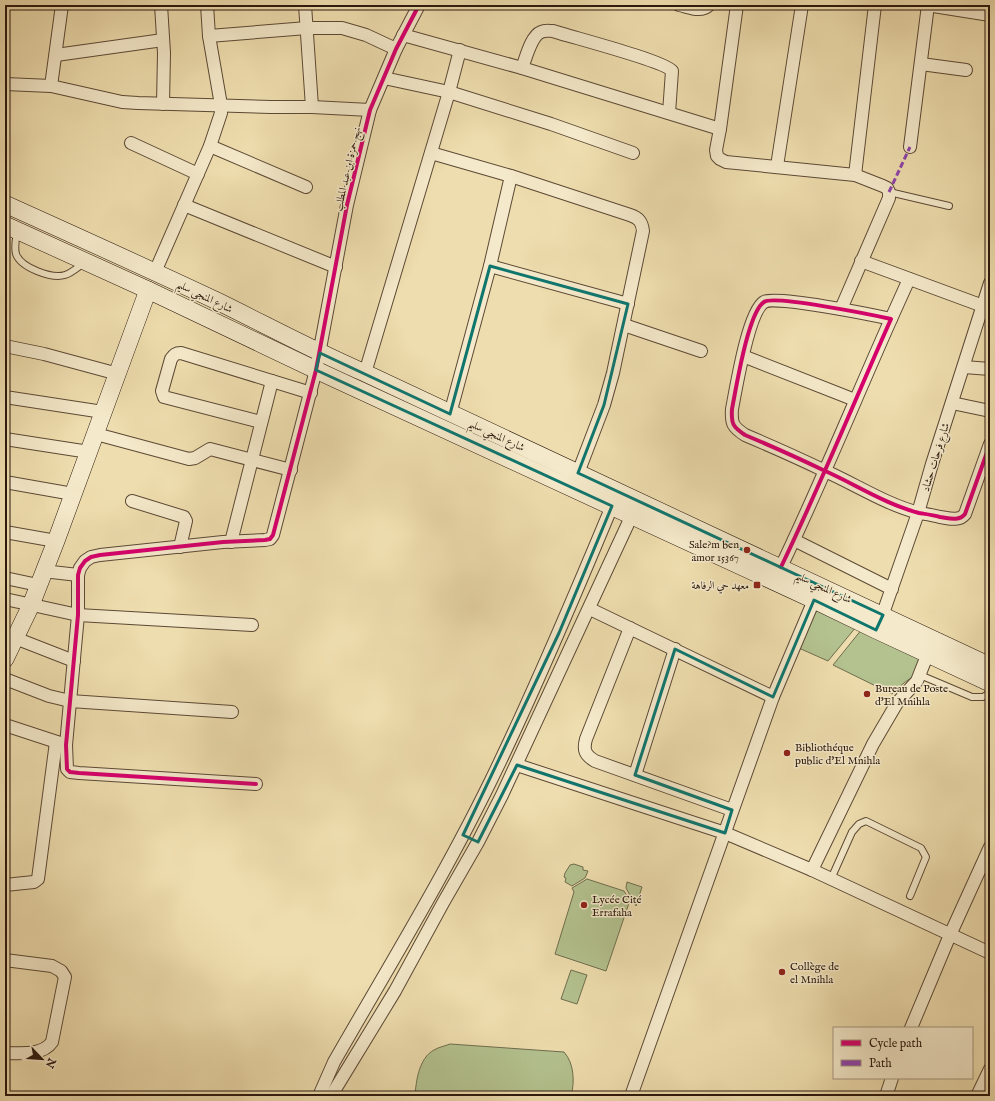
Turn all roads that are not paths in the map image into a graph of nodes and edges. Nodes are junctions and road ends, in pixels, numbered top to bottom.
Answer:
1 (62, 5) edge
2 (161, 5) edge
3 (207, 5) edge
4 (305, 5) edge
5 (419, 5) edge
6 (679, 5) edge
7 (709, 5) edge
8 (737, 5) edge
9 (802, 5) edge
10 (875, 5) edge
11 (928, 5) edge
12 (965, 8) edge
13 (990, 15) edge
14 (307, 28) junction
15 (403, 35) junction
16 (209, 36) junction
17 (163, 40) junction
18 (396, 49) junction
19 (460, 50) junction
20 (56, 55) junction
21 (921, 64) junction
22 (522, 68) junction
23 (966, 70) dead end
24 (384, 78) junction
25 (5, 84) edge
26 (51, 86) junction
27 (449, 92) junction
28 (163, 104) junction
29 (222, 105) junction
30 (312, 107) junction
31 (370, 110) junction
32 (669, 114) junction
33 (720, 129) junction
34 (131, 143) dead end
35 (210, 146) junction
36 (910, 147) dead end
37 (633, 153) dead end
38 (431, 154) junction
39 (777, 166) junction
40 (198, 174) junction
41 (856, 175) junction
42 (511, 176) junction
43 (306, 187) dead end
44 (889, 192) junction
45 (5, 204) edge
46 (184, 206) junction
47 (948, 206) dead end
48 (11, 228) edge
49 (85, 262) junction
50 (861, 262) junction
51 (490, 266) junction
52 (336, 267) junction
53 (155, 272) junction
54 (909, 279) junction
55 (990, 283) edge
56 (148, 290) junction
57 (628, 304) junction
58 (983, 306) junction
59 (842, 309) junction
60 (891, 319) junction
61 (624, 325) junction
62 (5, 346) edge
63 (701, 351) dead end
64 (320, 353) junction
65 (743, 356) junction
66 (964, 367) junction
67 (990, 369) edge
68 (316, 370) junction
69 (365, 373) junction
70 (118, 374) junction
71 (272, 381) junction
72 (311, 393) junction
73 (5, 396) edge
74 (855, 400) junction
75 (952, 403) junction
76 (990, 410) edge
77 (104, 412) junction
78 (450, 414) junction
79 (261, 422) junction
80 (96, 434) junction
81 (5, 439) edge
82 (990, 444) edge
83 (89, 452) junction
84 (252, 460) junction
85 (291, 470) junction
86 (824, 470) junction
87 (578, 473) junction
88 (5, 482) edge
89 (73, 494) junction
90 (132, 501) dead end
91 (612, 506) junction
92 (918, 513) junction
93 (632, 515) junction
94 (5, 532) edge
95 (794, 540) junction
96 (56, 541) junction
97 (231, 542) junction
98 (180, 547) junction
99 (780, 567) junction
100 (78, 575) junction
101 (5, 578) edge
102 (41, 578) junction
103 (892, 588) junction
104 (5, 599) edge
105 (814, 600) junction
106 (31, 605) junction
107 (590, 609) junction
108 (78, 615) junction
109 (880, 623) junction
110 (252, 625) dead end
111 (630, 628) junction
112 (15, 638) junction
113 (675, 649) junction
114 (928, 653) junction
115 (5, 659) edge
116 (74, 661) junction
117 (990, 666) edge
118 (920, 674) junction
119 (5, 679) edge
120 (990, 683) edge
121 (990, 693) edge
122 (773, 697) junction
123 (70, 701) junction
124 (232, 712) dead end
125 (5, 725) edge
126 (61, 744) junction
127 (517, 764) junction
128 (635, 775) junction
129 (256, 784) dead end
130 (732, 810) junction
131 (725, 833) junction
132 (463, 835) junction
133 (478, 842) junction
134 (990, 847) edge
135 (812, 870) junction
136 (831, 879) junction
137 (5, 885) edge
138 (910, 896) dead end
139 (950, 935) junction
140 (990, 953) edge
141 (5, 960) edge
142 (911, 1027) edge
143 (5, 1053) edge
144 (990, 1069) edge
145 (892, 1079) edge
146 (319, 1096) edge
147 (331, 1096) edge
148 (631, 1096) edge
149 (886, 1096) edge
150 (977, 1096) edge

1 - 20 street
2 - 17 street
3 - 16 street
4 - 14 street
5 - 15 street, نهج حمزة ابن عبد المطلب
6 - 7 street
8 - 33 street
9 - 39 street
10 - 41 street
11 - 12 street
11 - 21 street
12 - 13 street
14 - 16 street
14 - 18 street
14 - 30 street
15 - 18 street, نهج حمزة ابن عبد المطلب
15 - 19 street
16 - 29 street
17 - 20 street
17 - 28 street
18 - 24 street, نهج حمزة ابن عبد المطلب
19 - 22 street
19 - 27 street
20 - 26 street
21 - 23 street
21 - 36 street
22 - 32 street
22 - 32 street
24 - 27 street
24 - 31 street, نهج حمزة ابن عبد المطلب
25 - 26 street
26 - 28 street
27 - 37 street
27 - 38 street
28 - 29 street
29 - 30 street
29 - 35 street
30 - 31 street
31 - 52 street, نهج حمزة ابن عبد المطلب
32 - 33 street
33 - 39 street
34 - 40 street
35 - 40 street
35 - 43 street
38 - 42 street
38 - 69 street
39 - 41 street
40 - 46 street
41 - 44 street
42 - 51 street
42 - 57 street
44 - 47 lane
44 - 50 street
45 - 53 main road, شارع المنجي سليم
46 - 52 street
46 - 53 street
48 - 49 main road, شارع المنجي سليم
48 - 49 lane
49 - 56 main road, شارع المنجي سليم
50 - 54 street
50 - 59 street
51 - 57 street
51 - 78 street
52 - 64 street, نهج حمزة ابن عبد المطلب
53 - 64 main road, شارع المنجي سليم
54 - 58 street
54 - 60 street
55 - 58 street, شارع فرحات حشاد
56 - 68 main road, شارع المنجي سليم
56 - 70 main road
57 - 61 street
58 - 66 street, شارع فرحات حشاد
59 - 60 street
59 - 65 street
60 - 74 street
61 - 63 street
61 - 87 street
62 - 70 street
64 - 68 street, نهج حمزة ابن عبد المطلب
64 - 69 main road, شارع المنجي سليم
65 - 74 street
65 - 86 street
66 - 67 street
66 - 75 street, شارع فرحات حشاد
68 - 72 street, نهج حمزة ابن عبد المطلب
68 - 91 main road, شارع المنجي سليم
69 - 78 main road, شارع المنجي سليم
70 - 77 main road
71 - 72 street
71 - 79 street
71 - 79 street
72 - 85 street, نهج حمزة ابن عبد المطلب
73 - 77 street
74 - 86 street
75 - 76 street
75 - 92 street, شارع فرحات حشاد
77 - 80 main road
78 - 87 main road, شارع المنجي سليم
79 - 84 street
80 - 83 main road
80 - 84 street
81 - 83 street
82 - 92 street
83 - 89 main road
84 - 85 street
84 - 97 street
85 - 97 street, نهج حمزة ابن عبد المطلب
86 - 92 street
86 - 95 street
87 - 99 main road, شارع المنجي سليم
88 - 89 street
89 - 96 main road
90 - 98 street
91 - 93 main road, شارع المنجي سليم
91 - 132 street
92 - 103 street, شارع فرحات حشاد
93 - 105 main road, شارع المنجي سليم
93 - 107 street
94 - 96 street
95 - 99 street
95 - 103 street
96 - 102 main road
97 - 98 street, نهج حمزة ابن عبد المطلب
98 - 100 street, نهج حمزة ابن عبد المطلب
99 - 109 main road, شارع المنجي سليم
100 - 102 street
100 - 108 street
101 - 102 street
102 - 106 main road
103 - 109 street, شارع فرحات حشاد
104 - 106 street
105 - 109 main road, شارع المنجي سليم
105 - 122 street
106 - 108 street
106 - 112 main road
107 - 111 street
107 - 127 street
108 - 110 street
108 - 116 street
109 - 114 main road, شارع المنجي سليم
109 - 117 main road, شارع المنجي سليم
111 - 113 street
111 - 128 street
112 - 115 main road
112 - 116 street
113 - 122 street
113 - 128 street
114 - 118 street
114 - 120 main road, شارع المنجي سليم
116 - 123 street
118 - 121 lane
118 - 135 street
119 - 123 street
122 - 130 street
123 - 124 street
123 - 126 street
125 - 126 street
126 - 129 street
126 - 137 street
127 - 131 street
127 - 133 street
128 - 130 street
130 - 131 street
131 - 135 street
131 - 148 street
132 - 133 street
132 - 146 street
133 - 147 street
134 - 139 street
135 - 136 street
136 - 138 lane
136 - 139 street
139 - 140 street
139 - 142 street
141 - 143 street
144 - 150 street
145 - 149 street

